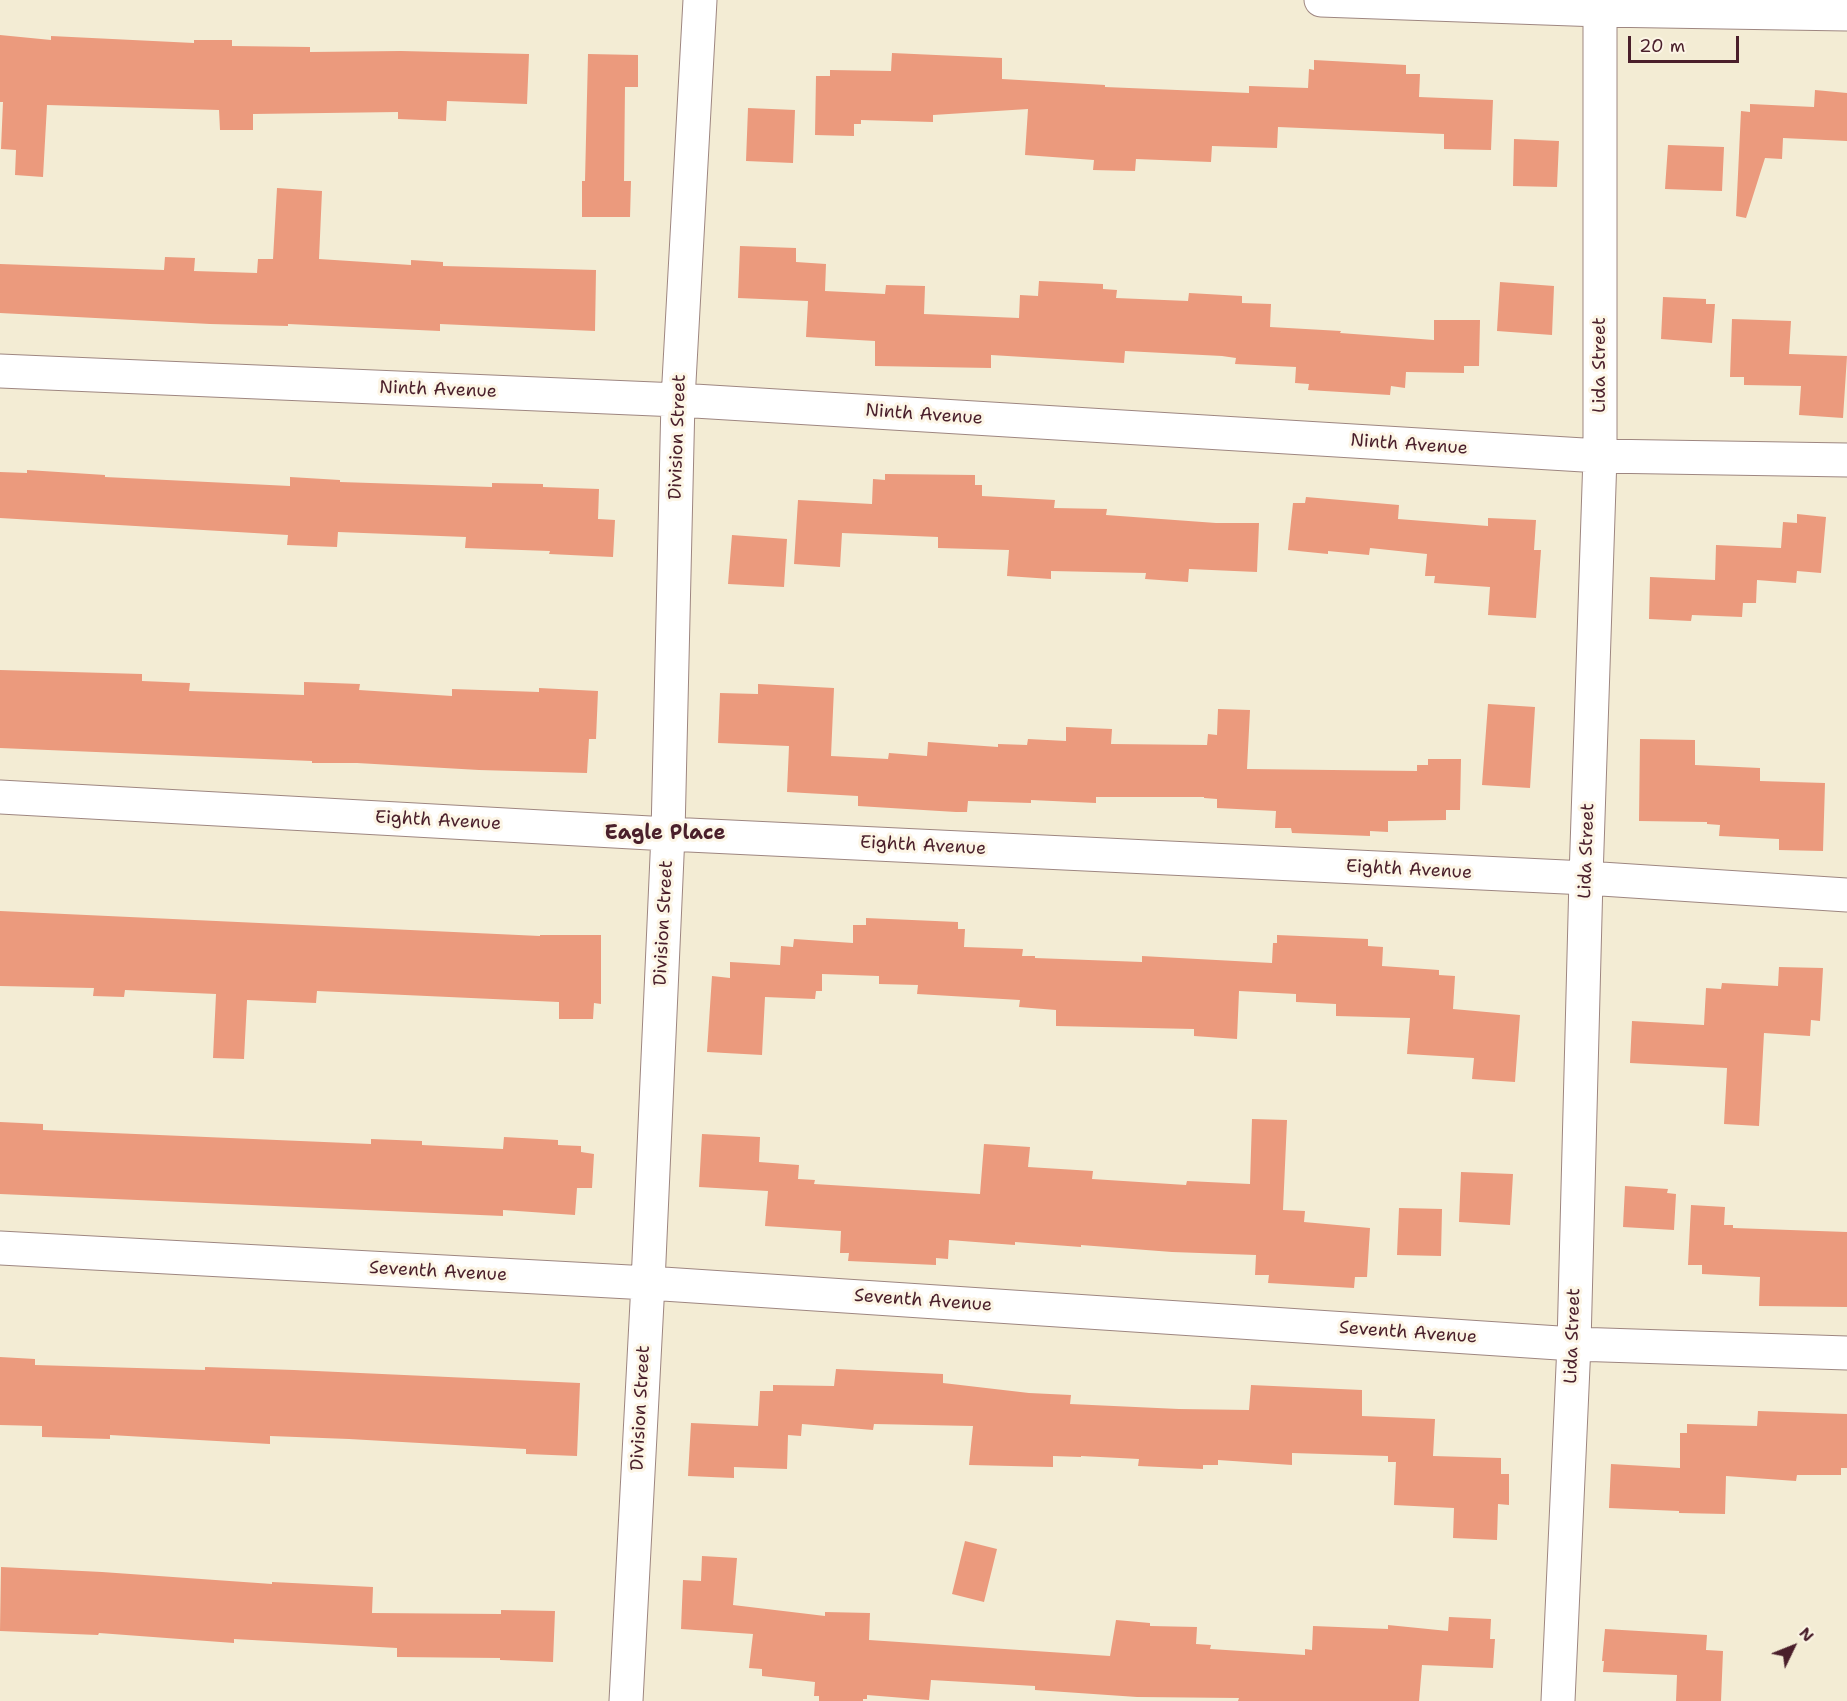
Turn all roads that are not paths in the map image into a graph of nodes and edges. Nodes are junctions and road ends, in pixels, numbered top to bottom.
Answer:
1 (700, 0) edge
2 (1321, 0) edge
3 (1599, 5) edge
4 (1847, 14) edge
5 (0, 371) edge
6 (678, 400) junction
7 (1600, 456) junction
8 (1847, 460) edge
9 (0, 797) edge
10 (668, 834) junction
11 (1586, 878) junction
12 (1847, 895) edge
13 (0, 1248) edge
14 (648, 1283) junction
15 (1574, 1344) junction
16 (1847, 1353) edge
17 (626, 1701) edge
18 (1558, 1701) edge

1 - 6 street, Division Street
2 - 3 street
3 - 4 street
3 - 7 street, Lida Street
5 - 6 street, Ninth Avenue
6 - 7 street, Ninth Avenue
6 - 10 street, Division Street
7 - 8 street, Ninth Avenue
7 - 11 street, Lida Street
9 - 10 street, Eighth Avenue
10 - 11 street, Eighth Avenue
10 - 14 street, Division Street
11 - 12 street, Eighth Avenue
11 - 15 street, Lida Street
13 - 14 street, Seventh Avenue
14 - 15 street, Seventh Avenue
14 - 17 street, Division Street
15 - 16 street, Seventh Avenue
15 - 18 street, Lida Street

